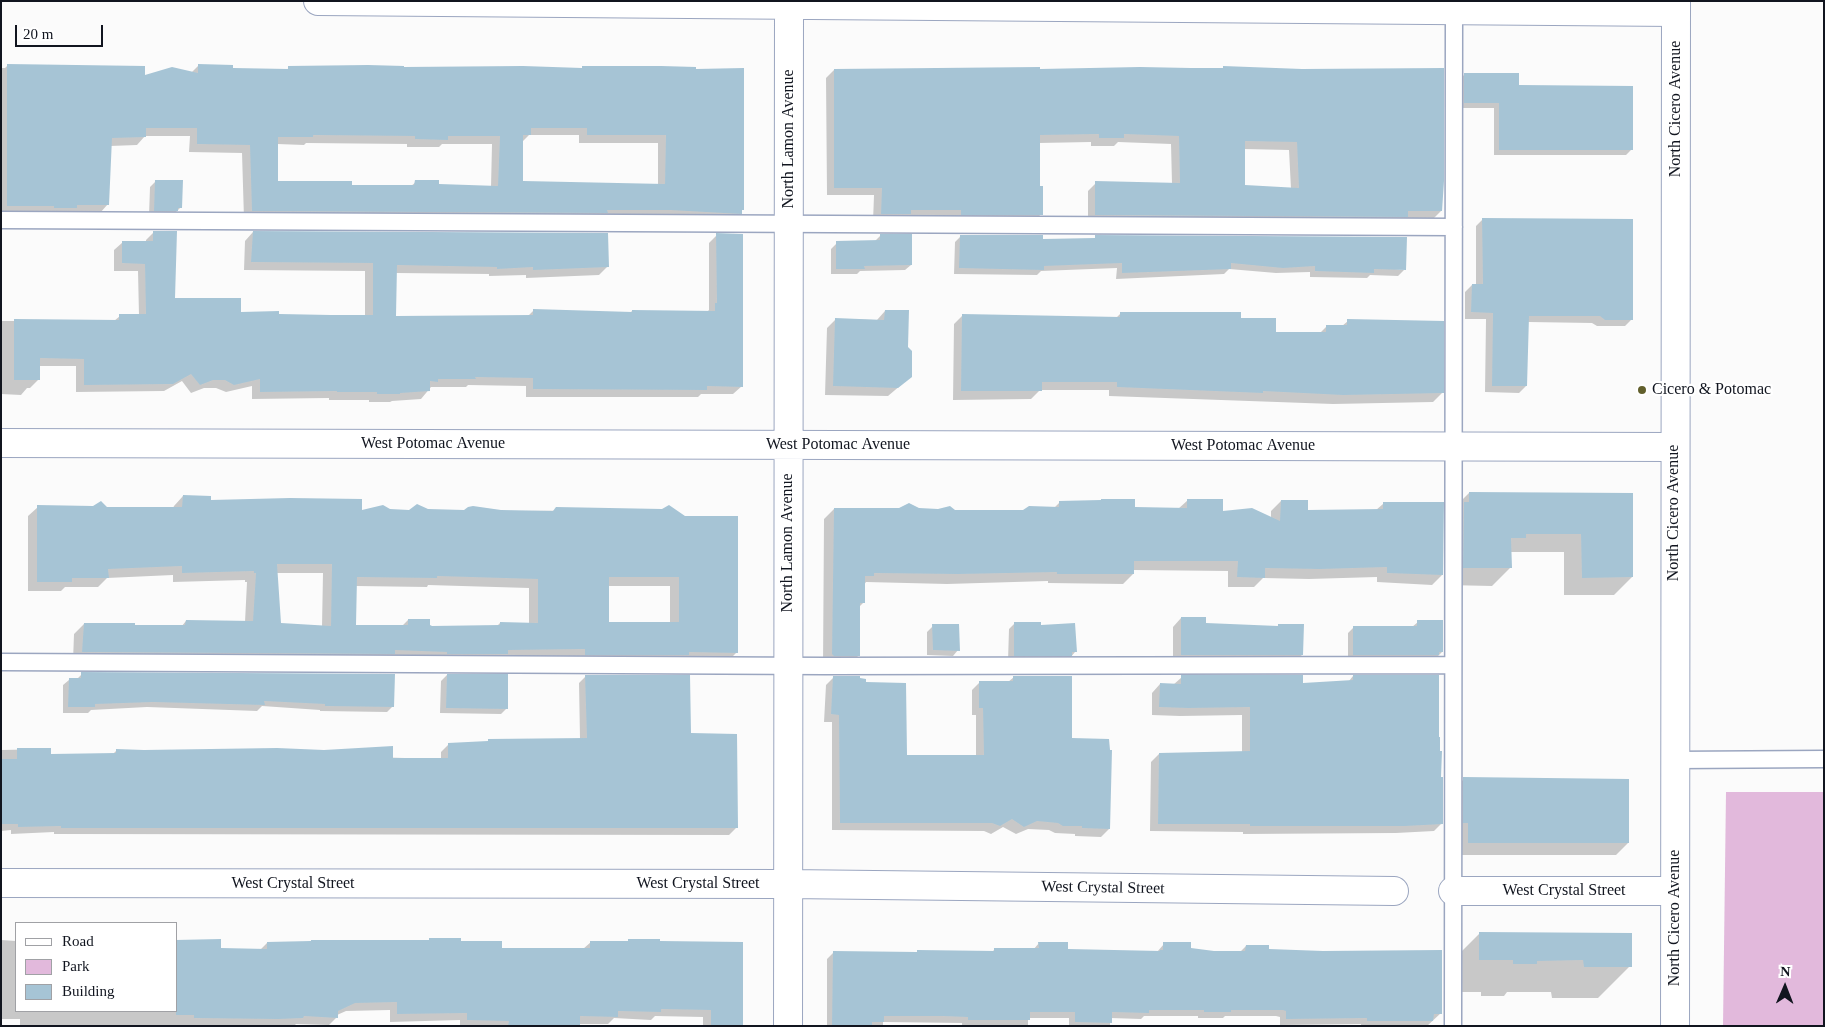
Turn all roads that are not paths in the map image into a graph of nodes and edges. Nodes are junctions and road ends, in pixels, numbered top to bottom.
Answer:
1 (318, 1) edge
2 (789, 3) edge
3 (1454, 5) edge
4 (1676, 6) edge
5 (1, 220) edge
6 (789, 224) junction
7 (1454, 226) junction
8 (1, 443) edge
9 (789, 445) junction
10 (1454, 446) junction
11 (1674, 447) junction
12 (1, 662) edge
13 (1452, 665) junction
14 (788, 666) junction
15 (1824, 759) edge
16 (1675, 760) junction
17 (1, 883) edge
18 (788, 884) junction
19 (1394, 891) dead end
20 (1453, 891) junction
21 (1675, 891) junction
22 (788, 1026) edge
23 (1453, 1026) edge
24 (1674, 1026) edge

1 - 2 street
2 - 3 street
2 - 6 street, North Lamon Avenue
3 - 4 street
3 - 7 lane
4 - 11 street, North Cicero Avenue
5 - 6 lane
6 - 7 lane
6 - 9 street, North Lamon Avenue
7 - 10 lane
8 - 9 street, West Potomac Avenue
9 - 10 street, West Potomac Avenue
9 - 14 street, North Lamon Avenue
10 - 11 street, West Potomac Avenue
10 - 13 lane
11 - 16 street, North Cicero Avenue
12 - 14 lane
13 - 14 lane
13 - 20 lane
14 - 18 street, North Lamon Avenue
15 - 16 lane
16 - 21 street, North Cicero Avenue
17 - 18 street, West Crystal Street
18 - 19 street, West Crystal Street
18 - 22 street, North Lamon Avenue
20 - 21 street, West Crystal Street
20 - 23 lane
21 - 24 street, North Cicero Avenue

